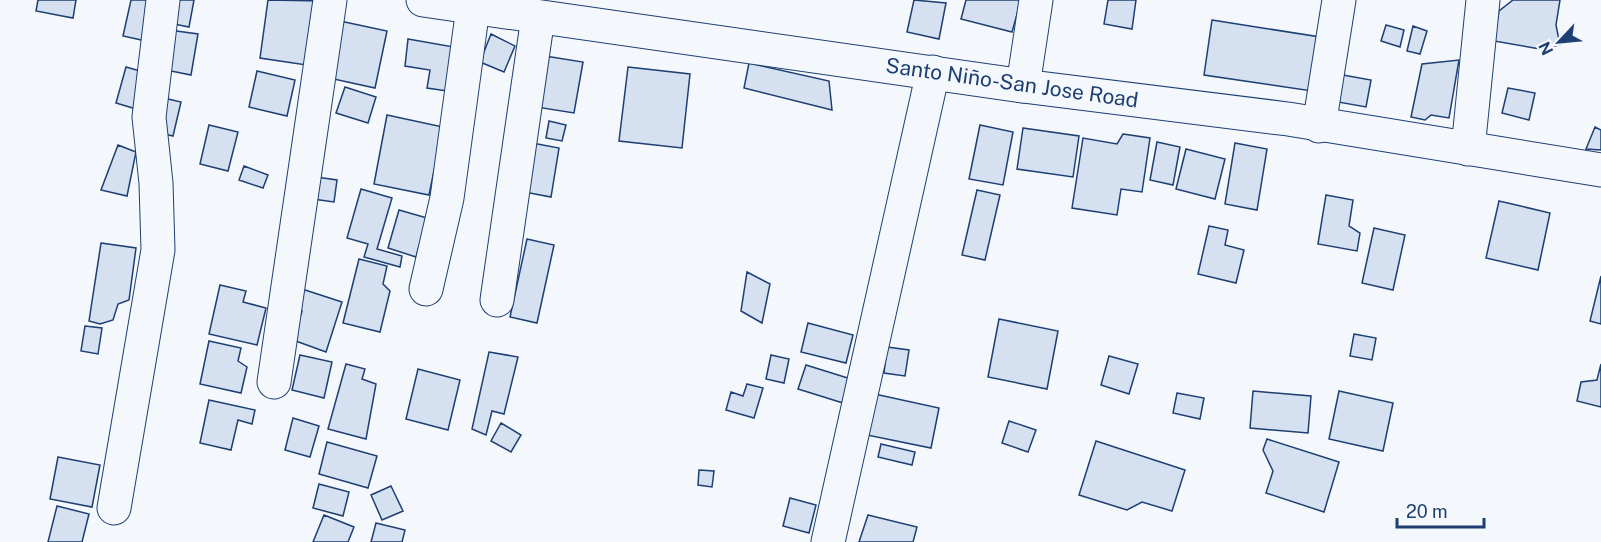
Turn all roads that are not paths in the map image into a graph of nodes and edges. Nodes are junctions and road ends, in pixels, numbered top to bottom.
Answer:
1 (163, 0) edge
2 (330, 0) edge
3 (1036, 0) edge
4 (1339, 0) edge
5 (1483, 0) edge
6 (445, 3) edge
7 (538, 17) junction
8 (933, 72) junction
9 (1023, 86) junction
10 (1319, 126) junction
11 (1468, 149) junction
12 (1601, 170) edge
13 (426, 290) dead end
14 (497, 300) dead end
15 (274, 382) dead end
16 (114, 508) dead end
17 (828, 542) edge

1 - 16 street
2 - 15 street
3 - 9 street
4 - 10 street
5 - 11 street
6 - 7 street, Santo Niño-San Jose Road
6 - 13 street
7 - 8 street, Santo Niño-San Jose Road
7 - 14 street
8 - 9 street, Santo Niño-San Jose Road
8 - 17 street
9 - 10 street, Santo Niño-San Jose Road
10 - 11 street, Santo Niño-San Jose Road
11 - 12 street, Santo Niño-San Jose Road

